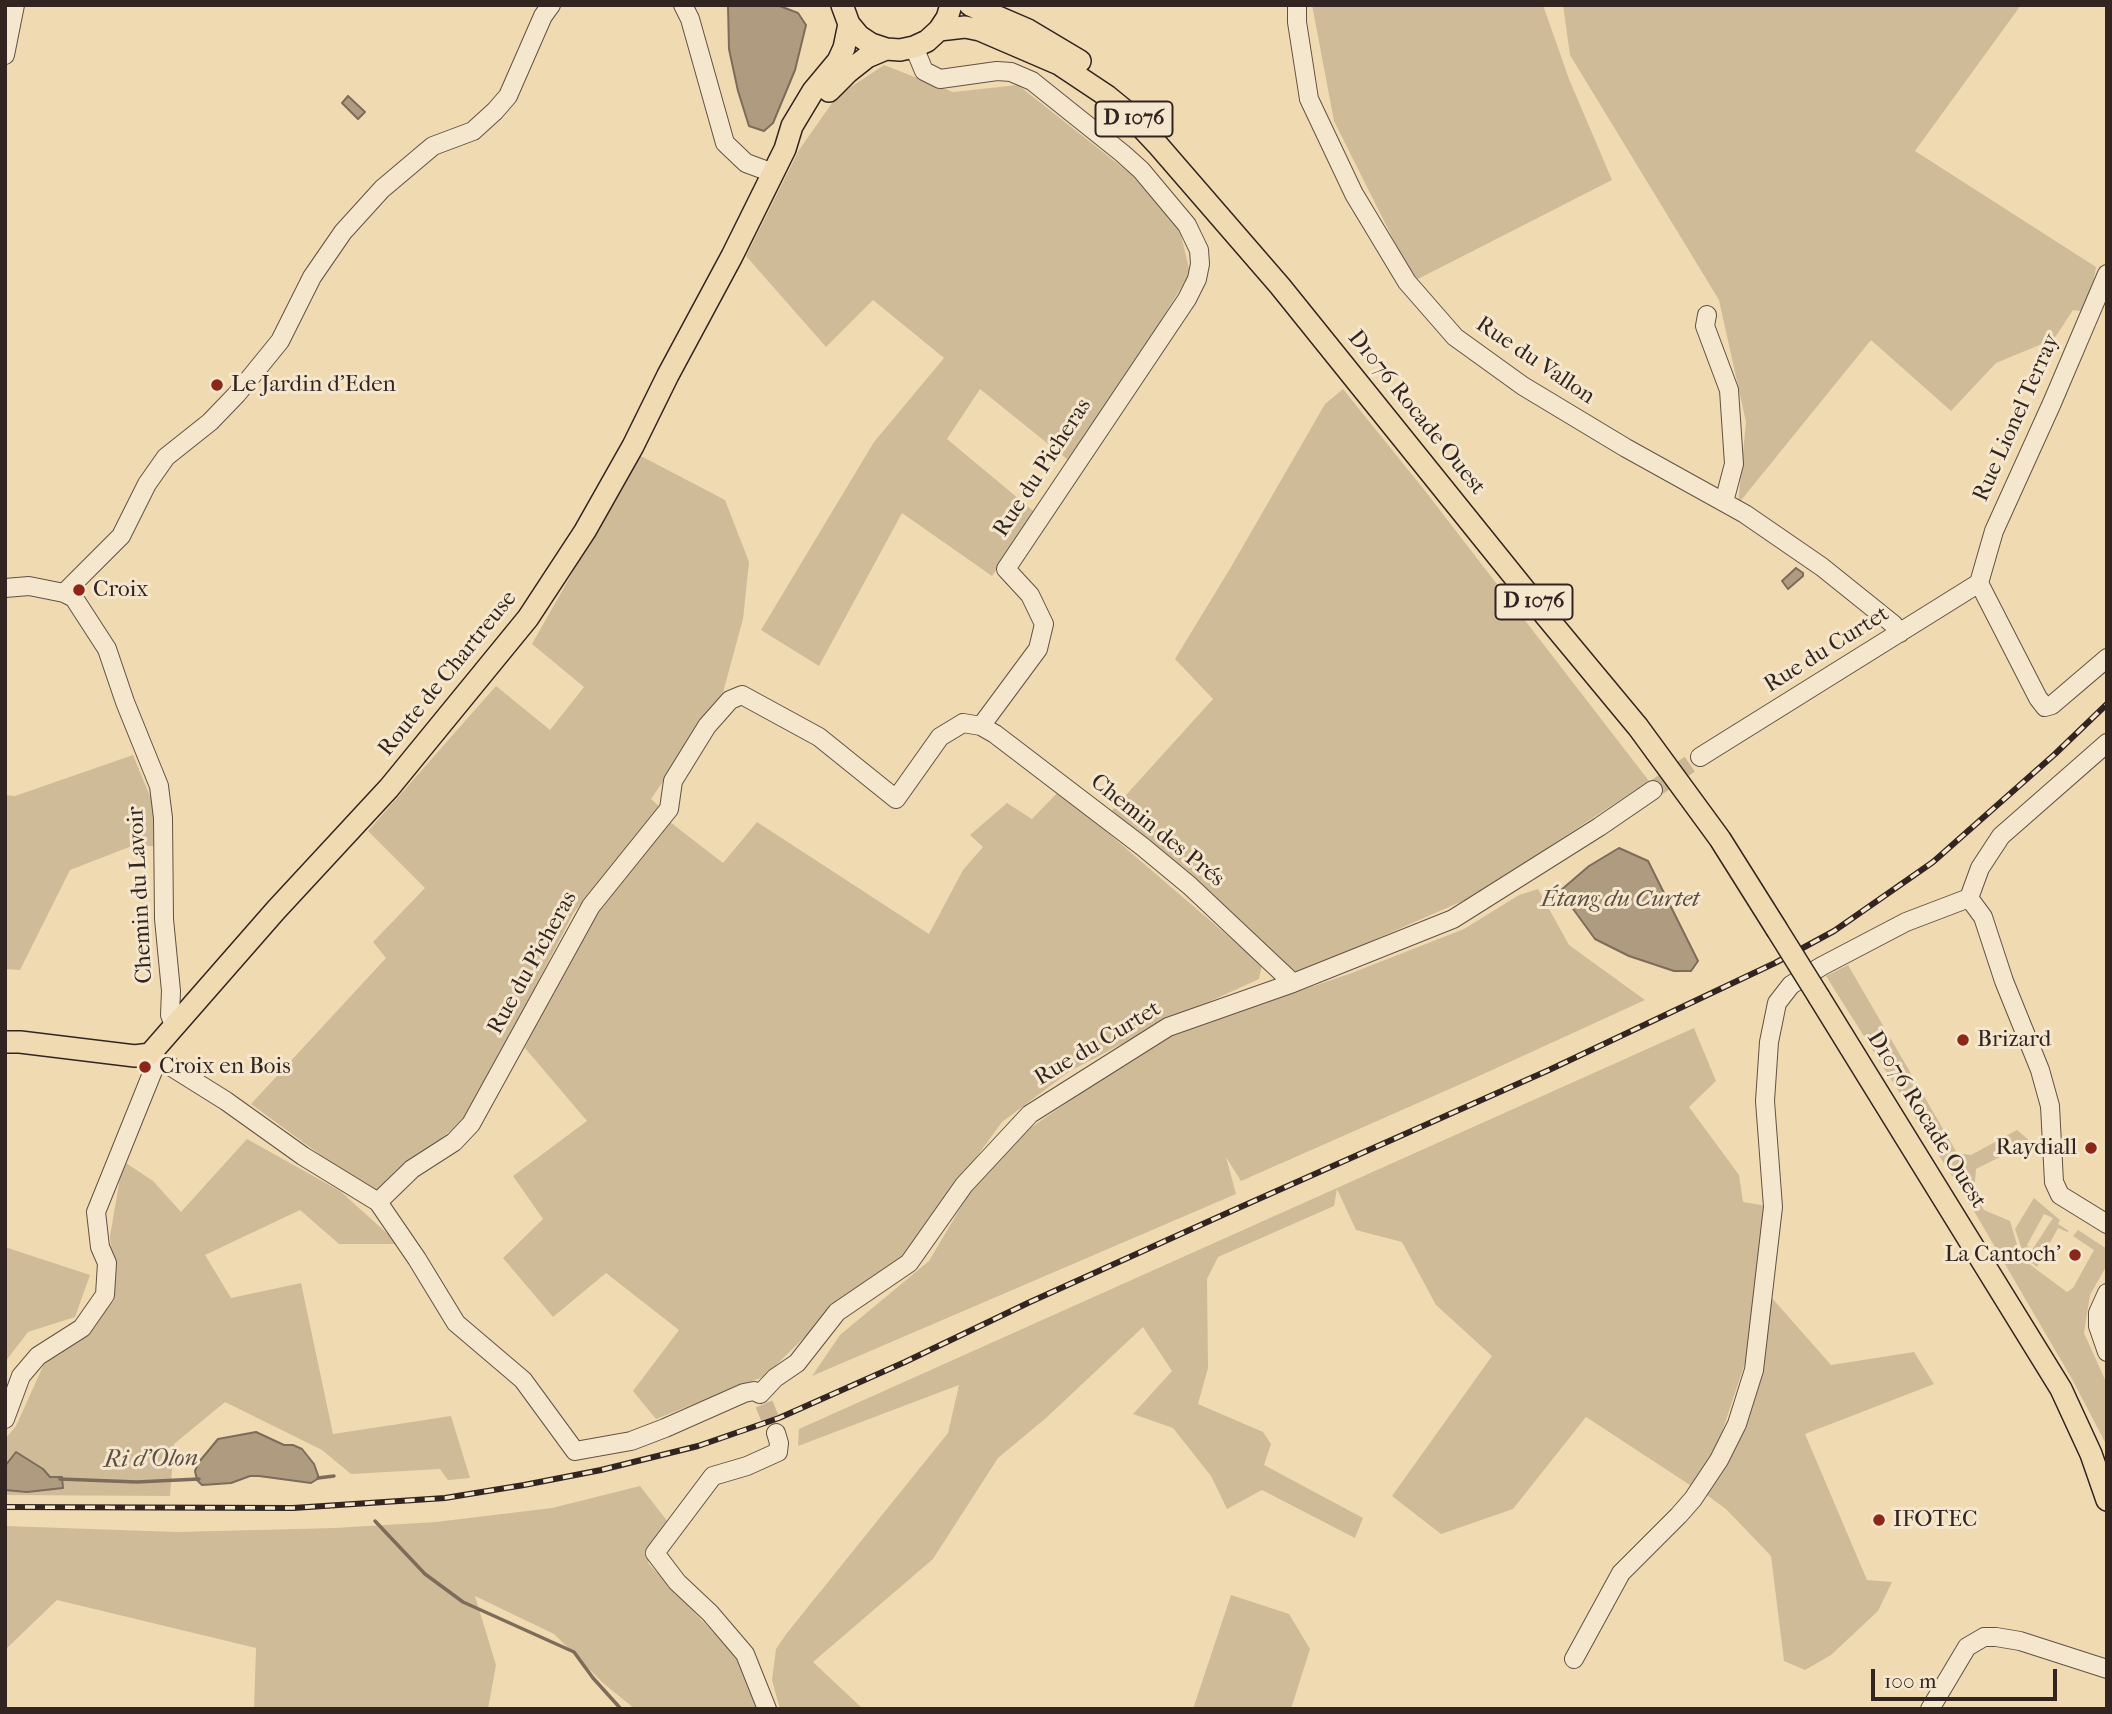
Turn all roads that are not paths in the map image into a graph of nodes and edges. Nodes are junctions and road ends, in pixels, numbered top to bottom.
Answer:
1 (15, 5) edge
2 (551, 5) edge
3 (683, 5) edge
4 (951, 5) edge
5 (970, 5) edge
6 (1297, 5) edge
7 (846, 15) edge
8 (939, 30) junction
9 (914, 47) junction
10 (886, 49) junction
11 (5, 55) edge
12 (785, 149) junction
13 (773, 173) junction
14 (2107, 274) edge
15 (1280, 286) junction
16 (1707, 315) dead end
17 (1724, 502) junction
18 (1979, 583) junction
19 (5, 587) edge
20 (64, 593) junction
21 (1900, 633) junction
22 (2107, 658) edge
23 (981, 726) junction
24 (2107, 743) edge
25 (1700, 757) tunnel mouth
26 (1653, 790) tunnel mouth
27 (1969, 898) junction
28 (1293, 984) junction
29 (174, 1025) junction
30 (5, 1042) edge
31 (153, 1058) junction
32 (378, 1202) junction
33 (2107, 1224) edge
34 (2107, 1293) edge
35 (2107, 1352) edge
36 (5, 1419) edge
37 (776, 1433) dead end
38 (2091, 1454) junction
39 (2107, 1480) edge
40 (2107, 1500) edge
41 (2107, 1657) edge
42 (1574, 1659) dead end
43 (2082, 1660) junction
44 (2107, 1669) edge
45 (767, 1709) edge
46 (1930, 1709) edge

1 - 11 street
2 - 20 street
3 - 13 street
4 - 8 main road
5 - 15 main road, D 1076
6 - 17 street, Rue du Vallon
7 - 10 main road
7 - 12 main road, Route de Chartreuse
8 - 9 main road
8 - 15 main road, D1076 Rocade Ouest / D 1076
9 - 10 main road
9 - 23 street, Rue du Picheras
10 - 12 main road, Route de Chartreuse
12 - 13 main road, Route de Chartreuse
13 - 29 main road, Route de Chartreuse
14 - 18 street, Rue Lionel Terray
15 - 38 main road, D1076 Rocade Ouest / D 1076, bridge
16 - 17 street
17 - 21 street, Rue du Vallon
18 - 21 street, Rue du Curtet
18 - 22 street
19 - 20 street
20 - 29 street, Chemin du Lavoir
21 - 25 street, Rue du Curtet
23 - 28 street, Chemin des Prés
23 - 32 street, Rue du Picheras
24 - 27 street
26 - 28 street, Rue du Curtet
27 - 33 street
27 - 42 street
28 - 32 street, Rue du Curtet
29 - 31 main road, Route de Chartreuse
30 - 31 main road
31 - 32 street
31 - 36 street
34 - 35 street
37 - 45 street
38 - 39 main road, D 1076
38 - 40 main road, D 1076
41 - 43 street
43 - 44 street
43 - 46 street

